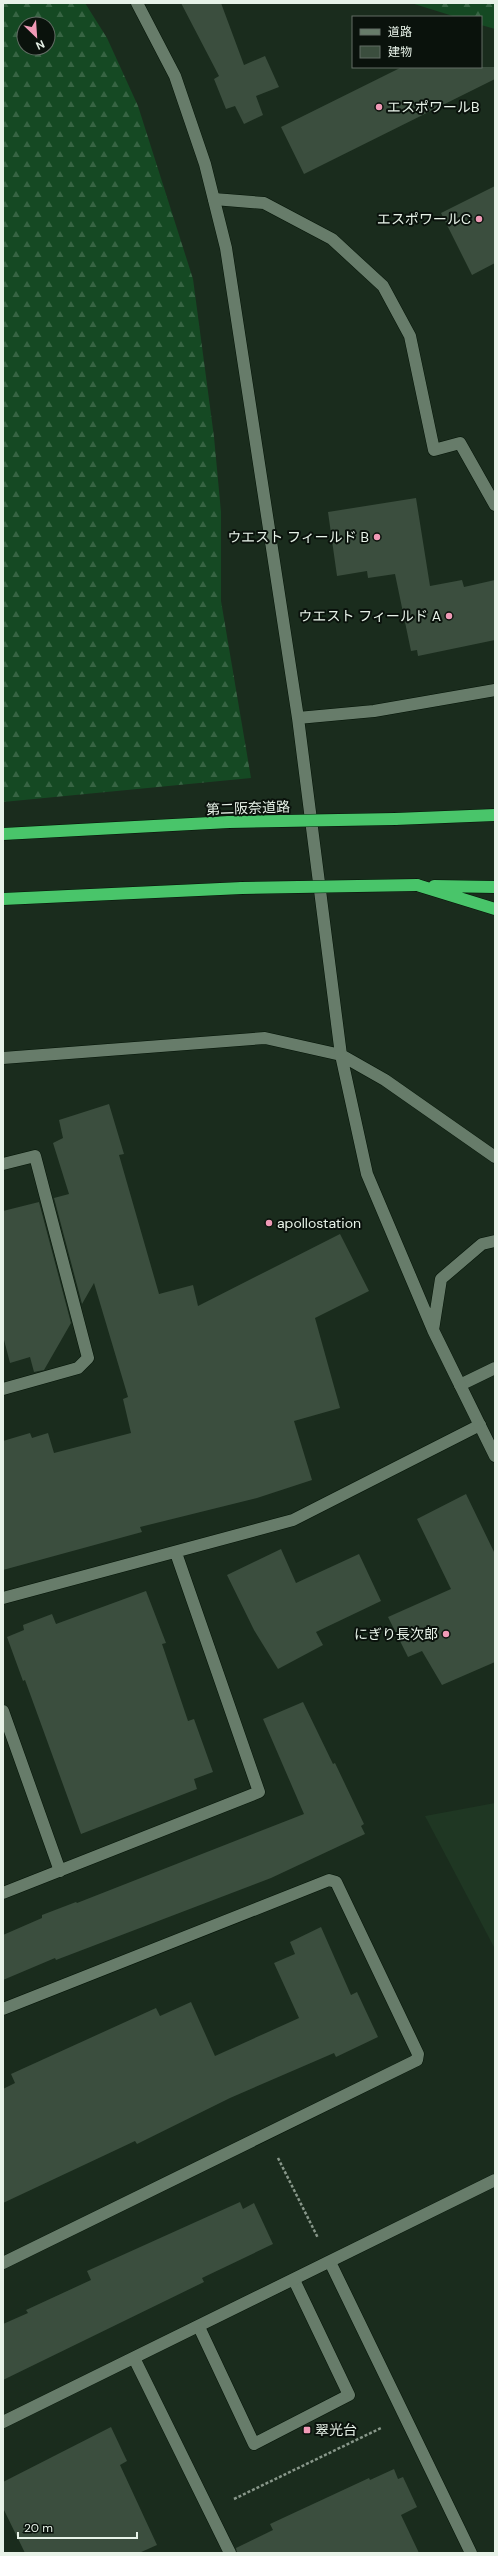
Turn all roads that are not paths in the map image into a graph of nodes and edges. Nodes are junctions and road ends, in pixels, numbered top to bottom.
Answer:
1 (137, 3) edge
2 (214, 199) junction
3 (495, 505) edge
4 (495, 690) edge
5 (298, 718) junction
6 (495, 808) edge
7 (495, 815) edge
8 (472, 816) junction
9 (3, 834) edge
10 (417, 885) junction
11 (495, 887) edge
12 (3, 899) edge
13 (495, 908) edge
14 (342, 1055) junction
15 (3, 1058) edge
16 (495, 1157) edge
17 (3, 1164) edge
18 (495, 1241) edge
19 (433, 1330) junction
20 (495, 1368) edge
21 (460, 1385) junction
22 (3, 1389) edge
23 (480, 1425) junction
24 (495, 1456) edge
25 (176, 1553) junction
26 (3, 1598) edge
27 (3, 1711) edge
28 (60, 1871) junction
29 (3, 1893) edge
30 (3, 2009) edge
31 (495, 2180) edge
32 (330, 2262) junction
33 (3, 2263) edge
34 (294, 2280) junction
35 (199, 2327) junction
36 (134, 2358) junction
37 (3, 2422) edge
38 (230, 2553) edge
39 (471, 2553) edge

1 - 2 street
2 - 3 street
2 - 5 street
4 - 5 street
5 - 14 street
6 - 8 highway
7 - 8 highway, 第二阪奈道路
8 - 9 highway, 第二阪奈道路, bridge
10 - 11 highway
10 - 12 highway, bridge
10 - 13 highway
14 - 15 street
14 - 16 street
14 - 19 street
17 - 22 street
18 - 19 street
19 - 21 street
20 - 21 street
21 - 23 street
23 - 24 street
23 - 25 street
25 - 26 street
25 - 28 street
27 - 28 street
28 - 29 street
30 - 33 street
31 - 32 street
32 - 34 street
32 - 39 street
34 - 35 street
34 - 35 street
35 - 36 street
36 - 37 street
36 - 38 street

